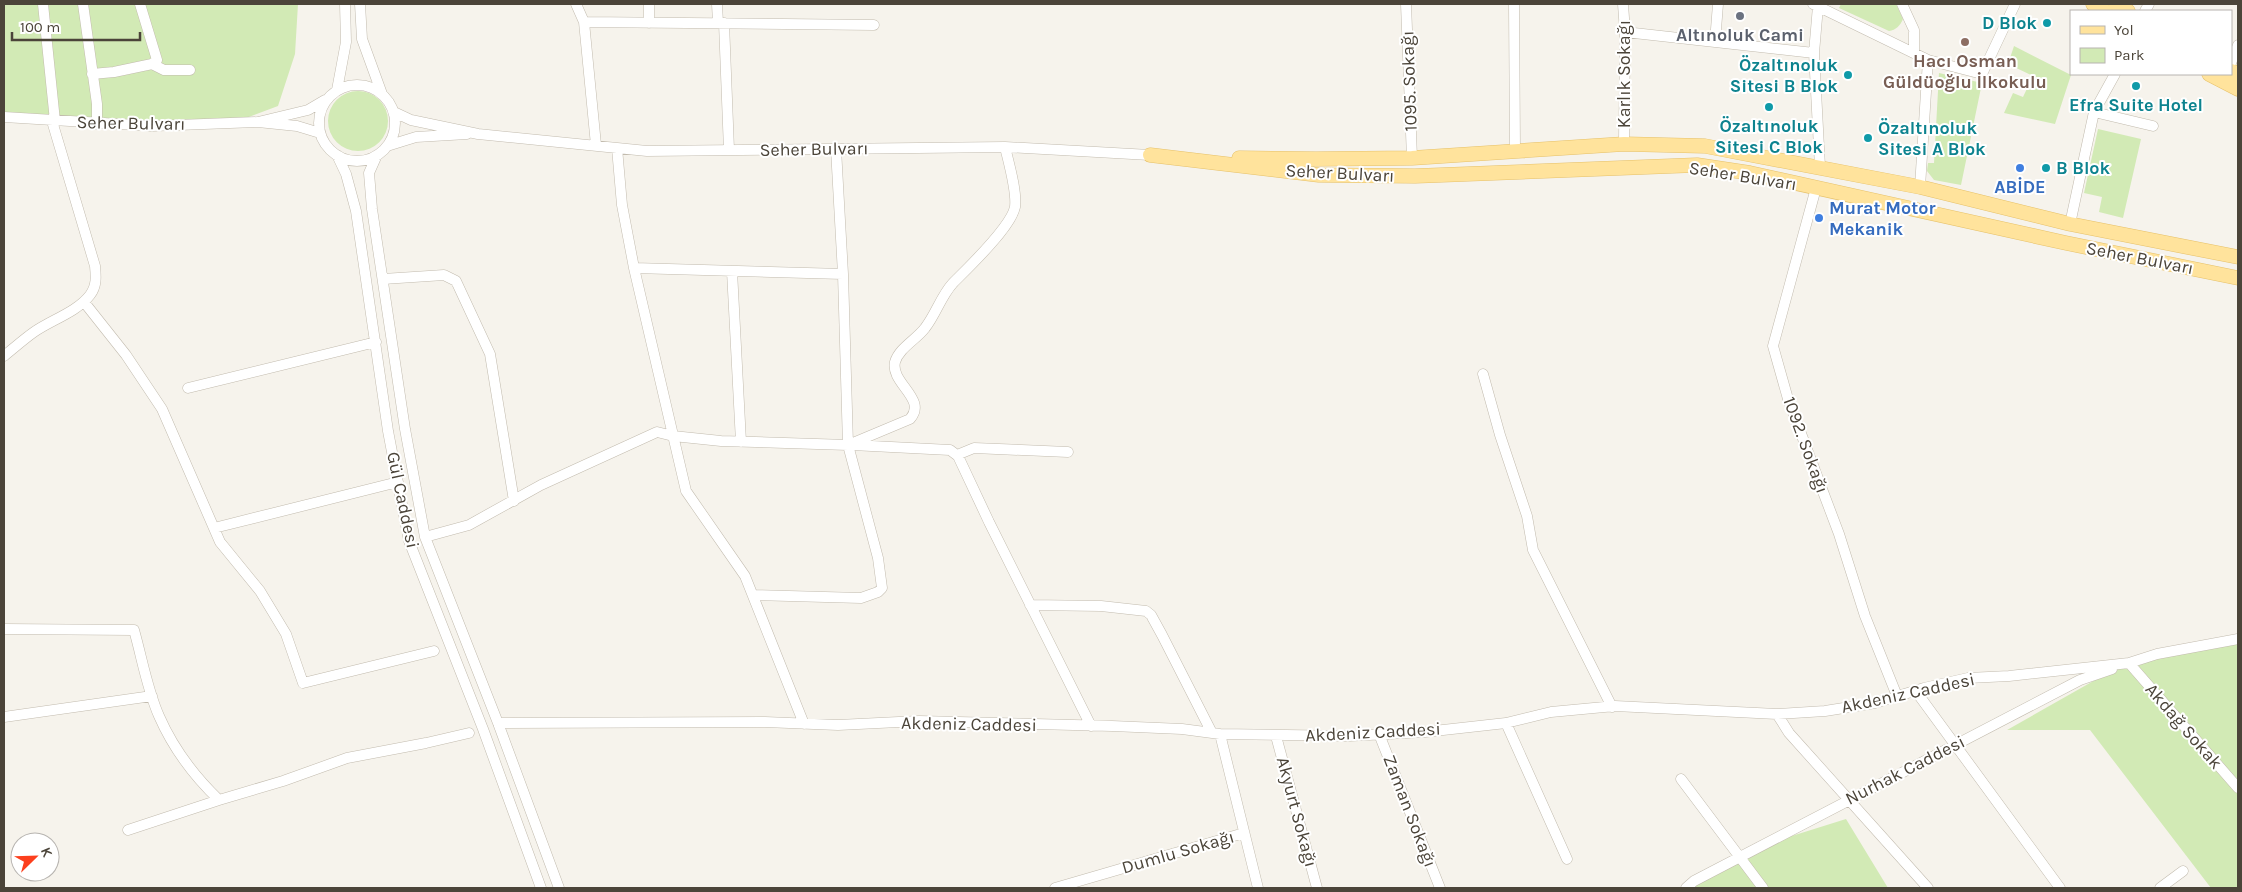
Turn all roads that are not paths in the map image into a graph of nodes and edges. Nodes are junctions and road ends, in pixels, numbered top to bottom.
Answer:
1 (43, 4) edge
2 (83, 4) edge
3 (140, 4) edge
4 (345, 4) edge
5 (360, 4) edge
6 (576, 4) edge
7 (649, 4) edge
8 (717, 4) edge
9 (1406, 4) edge
10 (1514, 4) edge
11 (1623, 4) edge
12 (1718, 4) edge
13 (1902, 4) edge
14 (2015, 4) edge
15 (1816, 5) edge
16 (584, 22) junction
17 (649, 23) junction
18 (721, 24) junction
19 (874, 25) dead end
20 (1625, 32) junction
21 (1715, 42) junction
22 (2238, 45) edge
23 (1914, 52) junction
24 (1814, 53) junction
25 (1928, 60) junction
26 (2232, 60) edge
27 (152, 64) junction
28 (190, 70) dead end
29 (92, 74) junction
30 (2114, 75) edge
31 (2210, 75) edge
32 (2238, 89) edge
33 (336, 90) junction
34 (382, 94) junction
35 (326, 100) junction
36 (394, 112) junction
37 (2094, 112) junction
38 (4, 117) edge
39 (53, 121) junction
40 (258, 122) junction
41 (96, 124) junction
42 (2153, 126) dead end
43 (320, 133) junction
44 (478, 134) junction
45 (1624, 144) junction
46 (596, 145) junction
47 (387, 146) junction
48 (1005, 147) junction
49 (617, 148) junction
50 (836, 149) junction
51 (729, 150) junction
52 (1515, 150) junction
53 (336, 155) junction
54 (377, 155) junction
55 (1150, 155) junction
56 (1412, 158) junction
57 (1820, 167) junction
58 (1920, 187) junction
59 (1816, 188) junction
60 (2070, 224) junction
61 (2238, 257) edge
62 (634, 268) junction
63 (732, 271) junction
64 (843, 274) junction
65 (2238, 278) edge
66 (383, 279) junction
67 (84, 302) junction
68 (376, 342) junction
69 (4, 356) edge
70 (1483, 374) dead end
71 (188, 388) dead end
72 (674, 436) junction
73 (741, 442) junction
74 (848, 444) junction
75 (1068, 452) dead end
76 (957, 455) junction
77 (398, 482) junction
78 (514, 501) junction
79 (214, 528) junction
80 (425, 537) junction
81 (753, 595) junction
82 (1030, 605) junction
83 (4, 629) edge
84 (2238, 639) edge
85 (434, 651) dead end
86 (2129, 663) junction
87 (1915, 690) junction
88 (152, 696) junction
89 (1897, 696) junction
90 (1612, 707) junction
91 (1777, 714) junction
92 (4, 717) edge
93 (1506, 723) junction
94 (498, 724) junction
95 (804, 724) junction
96 (1091, 726) junction
97 (469, 733) dead end
98 (1216, 734) junction
99 (1380, 734) junction
100 (1276, 736) junction
101 (1954, 745) junction
102 (1681, 779) dead end
103 (2238, 788) edge
104 (219, 800) junction
105 (1848, 800) junction
106 (128, 830) dead end
107 (1244, 832) junction
108 (1739, 857) junction
109 (1567, 859) dead end
110 (2183, 871) dead end
111 (541, 888) edge
112 (559, 888) edge
113 (1055, 888) edge
114 (1258, 888) edge
115 (1317, 888) edge
116 (1440, 888) edge
117 (1686, 888) edge
118 (1764, 888) edge
119 (1928, 888) edge
120 (2060, 888) edge
121 (2160, 888) edge

1 - 39 street
2 - 29 street
3 - 27 street
4 - 33 street
5 - 34 street
6 - 16 street
7 - 17 street
8 - 18 street
9 - 56 street, 1095. Sokağı
10 - 52 street
11 - 20 street, Karlık Sokağı
12 - 21 street
13 - 23 street
14 - 25 street
15 - 23 street
15 - 24 street
16 - 17 street
16 - 46 street
17 - 18 street
18 - 19 street
18 - 51 street
20 - 21 street
20 - 45 street, Karlık Sokağı
21 - 24 street
22 - 26 street
23 - 25 street
24 - 57 street
25 - 58 street
27 - 28 street
27 - 29 street
29 - 41 street
30 - 37 street
31 - 32 main road
33 - 34 street
33 - 35 street
34 - 36 street
35 - 40 street, Seher Bulvarı
35 - 43 street
36 - 44 street, Seher Bulvarı
36 - 47 street
37 - 42 street
37 - 60 street
38 - 39 street, Seher Bulvarı
39 - 41 street, Seher Bulvarı
39 - 67 street
40 - 41 street, Seher Bulvarı
40 - 43 street, Seher Bulvarı
43 - 53 street
44 - 46 street, Seher Bulvarı
44 - 47 street, Seher Bulvarı
45 - 52 main road, Seher Bulvarı
45 - 57 main road, Seher Bulvarı
46 - 49 street, Seher Bulvarı
47 - 54 street
48 - 50 street, Seher Bulvarı
48 - 55 street, Seher Bulvarı
48 - 74 street
49 - 51 street, Seher Bulvarı
49 - 62 street
50 - 51 street, Seher Bulvarı
50 - 64 street
52 - 56 main road, Seher Bulvarı
53 - 54 street
53 - 68 street, Gül Caddesi
54 - 66 street, Gül Caddesi
55 - 56 main road, Seher Bulvarı
55 - 59 main road, Seher Bulvarı
57 - 58 main road, Seher Bulvarı
58 - 60 main road, Seher Bulvarı
59 - 65 main road, Seher Bulvarı
59 - 89 street, 1092. Sokağı
60 - 61 main road, Seher Bulvarı
62 - 63 street
62 - 72 street
63 - 64 street
63 - 73 street
64 - 74 street
66 - 78 street
66 - 80 street, Gül Caddesi
67 - 69 street
67 - 79 street
68 - 71 street
68 - 77 street, Gül Caddesi
70 - 90 street
72 - 73 street
72 - 78 street
72 - 81 street
73 - 74 street
74 - 76 street
74 - 81 street
75 - 76 street
76 - 82 street
77 - 79 street
77 - 111 street, Gül Caddesi
78 - 80 street
79 - 85 street
80 - 94 street, Gül Caddesi
81 - 95 street
82 - 96 street
82 - 98 street, Dumlu Sokağı
83 - 88 street
84 - 86 street, Akdeniz Caddesi
86 - 87 street, Akdeniz Caddesi
86 - 101 street, Nurhak Caddesi
86 - 103 street, Akdağ Sokak
87 - 89 street, Akdeniz Caddesi
87 - 101 street
88 - 92 street
88 - 104 street
89 - 91 street, Akdeniz Caddesi
90 - 91 street, Akdeniz Caddesi
90 - 93 street, Akdeniz Caddesi
91 - 105 street
93 - 99 street, Akdeniz Caddesi
93 - 109 street
94 - 95 street, Akdeniz Caddesi
94 - 112 street, Gül Caddesi
95 - 96 street, Akdeniz Caddesi
96 - 98 street, Akdeniz Caddesi
97 - 104 street
98 - 100 street, Akdeniz Caddesi
98 - 107 street, Dumlu Sokağı
99 - 100 street, Akdeniz Caddesi
99 - 116 street, Zaman Sokağı
100 - 115 street, Akyurt Sokağı
101 - 105 street, Nurhak Caddesi
101 - 120 street
102 - 108 street
104 - 106 street
105 - 108 street, Nurhak Caddesi
105 - 119 street
107 - 113 street, Dumlu Sokağı
107 - 114 street, Dumlu Sokağı
108 - 117 street, Nurhak Caddesi
108 - 118 street
110 - 121 street

